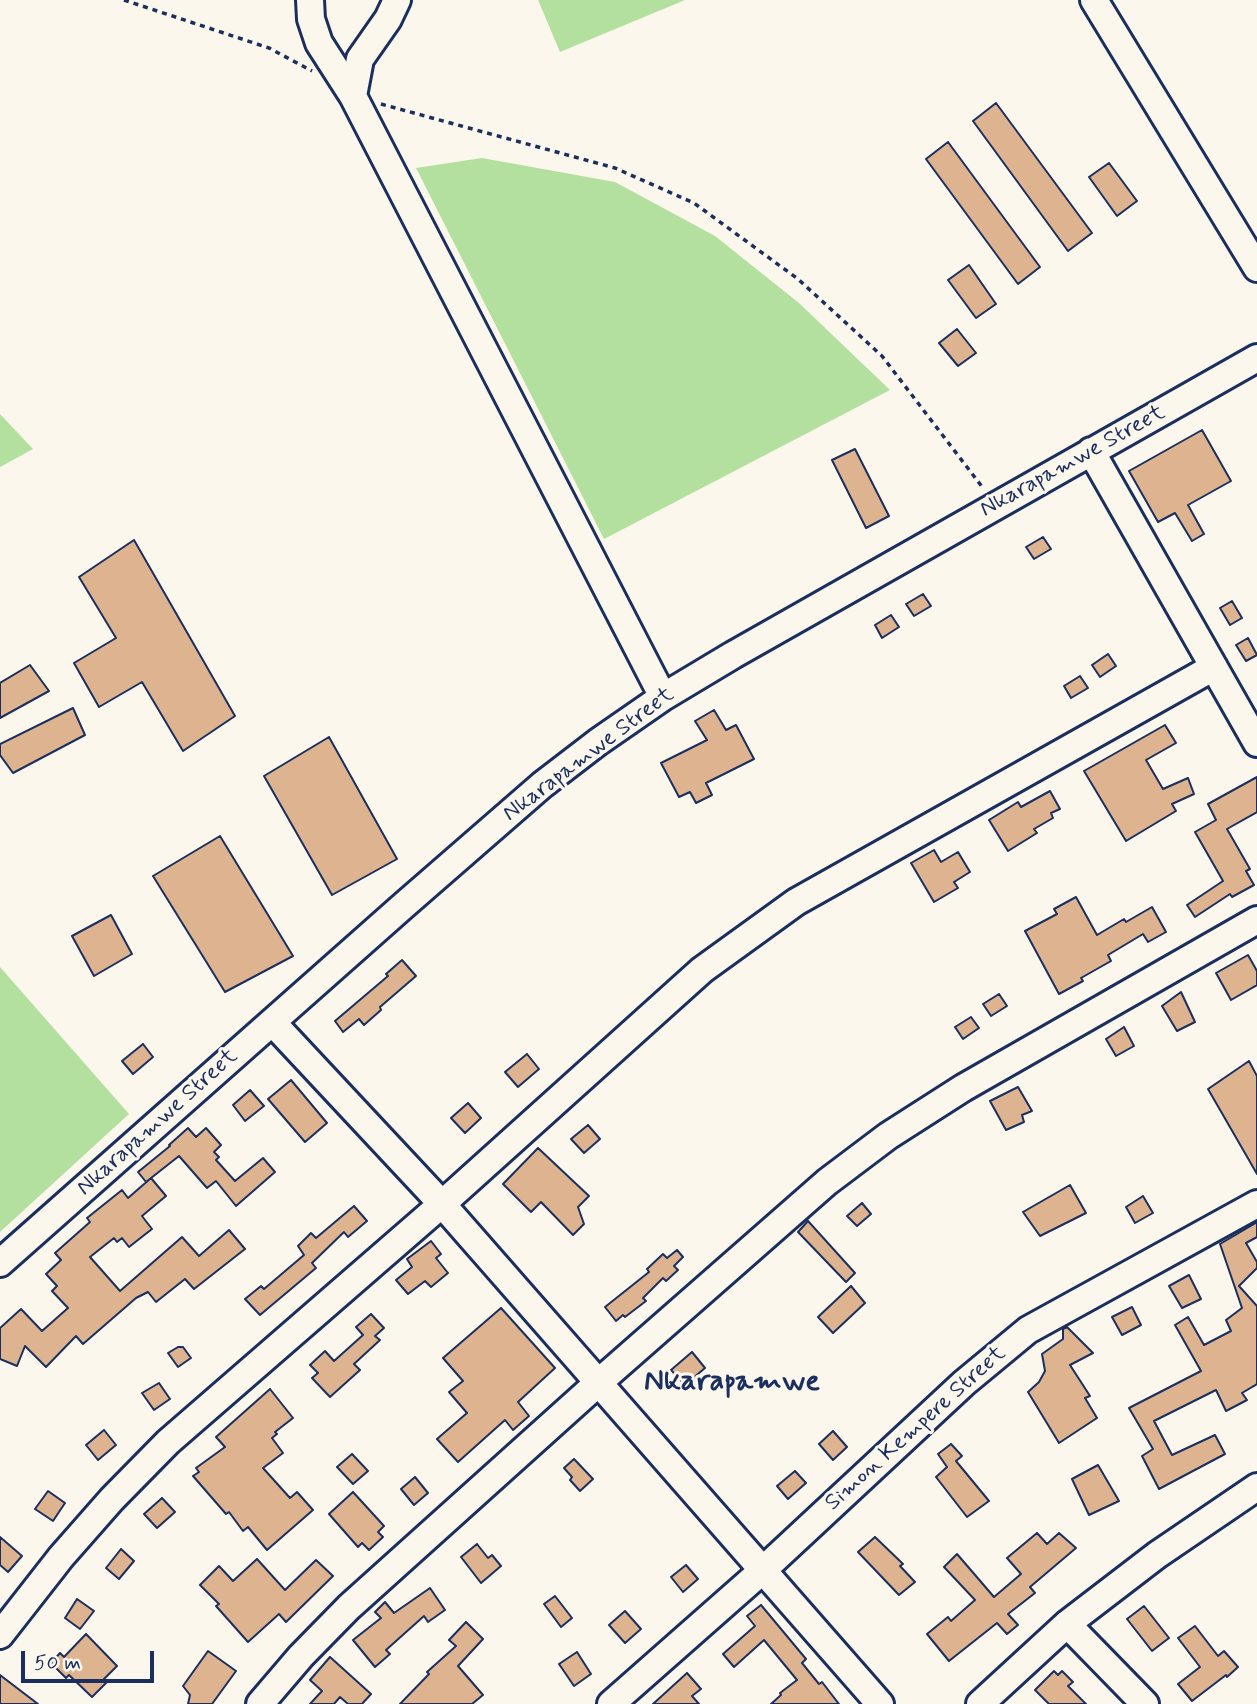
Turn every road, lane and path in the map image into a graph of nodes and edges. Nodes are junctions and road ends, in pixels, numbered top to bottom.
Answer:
1 (124, 0) edge
2 (310, 0) edge
3 (397, 0) edge
4 (1094, 0) edge
5 (315, 73) dead end
6 (353, 96) junction
7 (1257, 268) edge
8 (1257, 358) edge
9 (1091, 452) junction
10 (996, 505) junction
11 (1214, 667) junction
12 (663, 697) junction
13 (1257, 743) edge
14 (1257, 920) edge
15 (272, 1022) junction
16 (442, 1204) junction
17 (1257, 1204) edge
18 (0, 1263) edge
19 (598, 1383) junction
20 (1253, 1498) edge
21 (763, 1570) junction
22 (1067, 1624) junction
23 (0, 1635) edge
24 (260, 1704) edge
25 (611, 1704) edge
26 (880, 1704) edge
27 (980, 1704) edge
28 (1145, 1704) edge

1 - 5 path
2 - 6 street
3 - 6 street
4 - 7 street
6 - 10 path
6 - 12 street
8 - 9 street, Nkarapamwe Street
9 - 10 street, Nkarapamwe Street
9 - 11 street
10 - 12 street, Nkarapamwe Street
11 - 13 street
11 - 16 street
12 - 15 street, Nkarapamwe Street
14 - 19 street
15 - 16 street
15 - 18 street, Nkarapamwe Street
16 - 19 street
16 - 23 street
17 - 21 street, Simon Kempere Street
19 - 21 street
19 - 24 street
20 - 22 street
21 - 25 street, Simon Kempere Street
21 - 26 street
22 - 27 street
22 - 28 street

